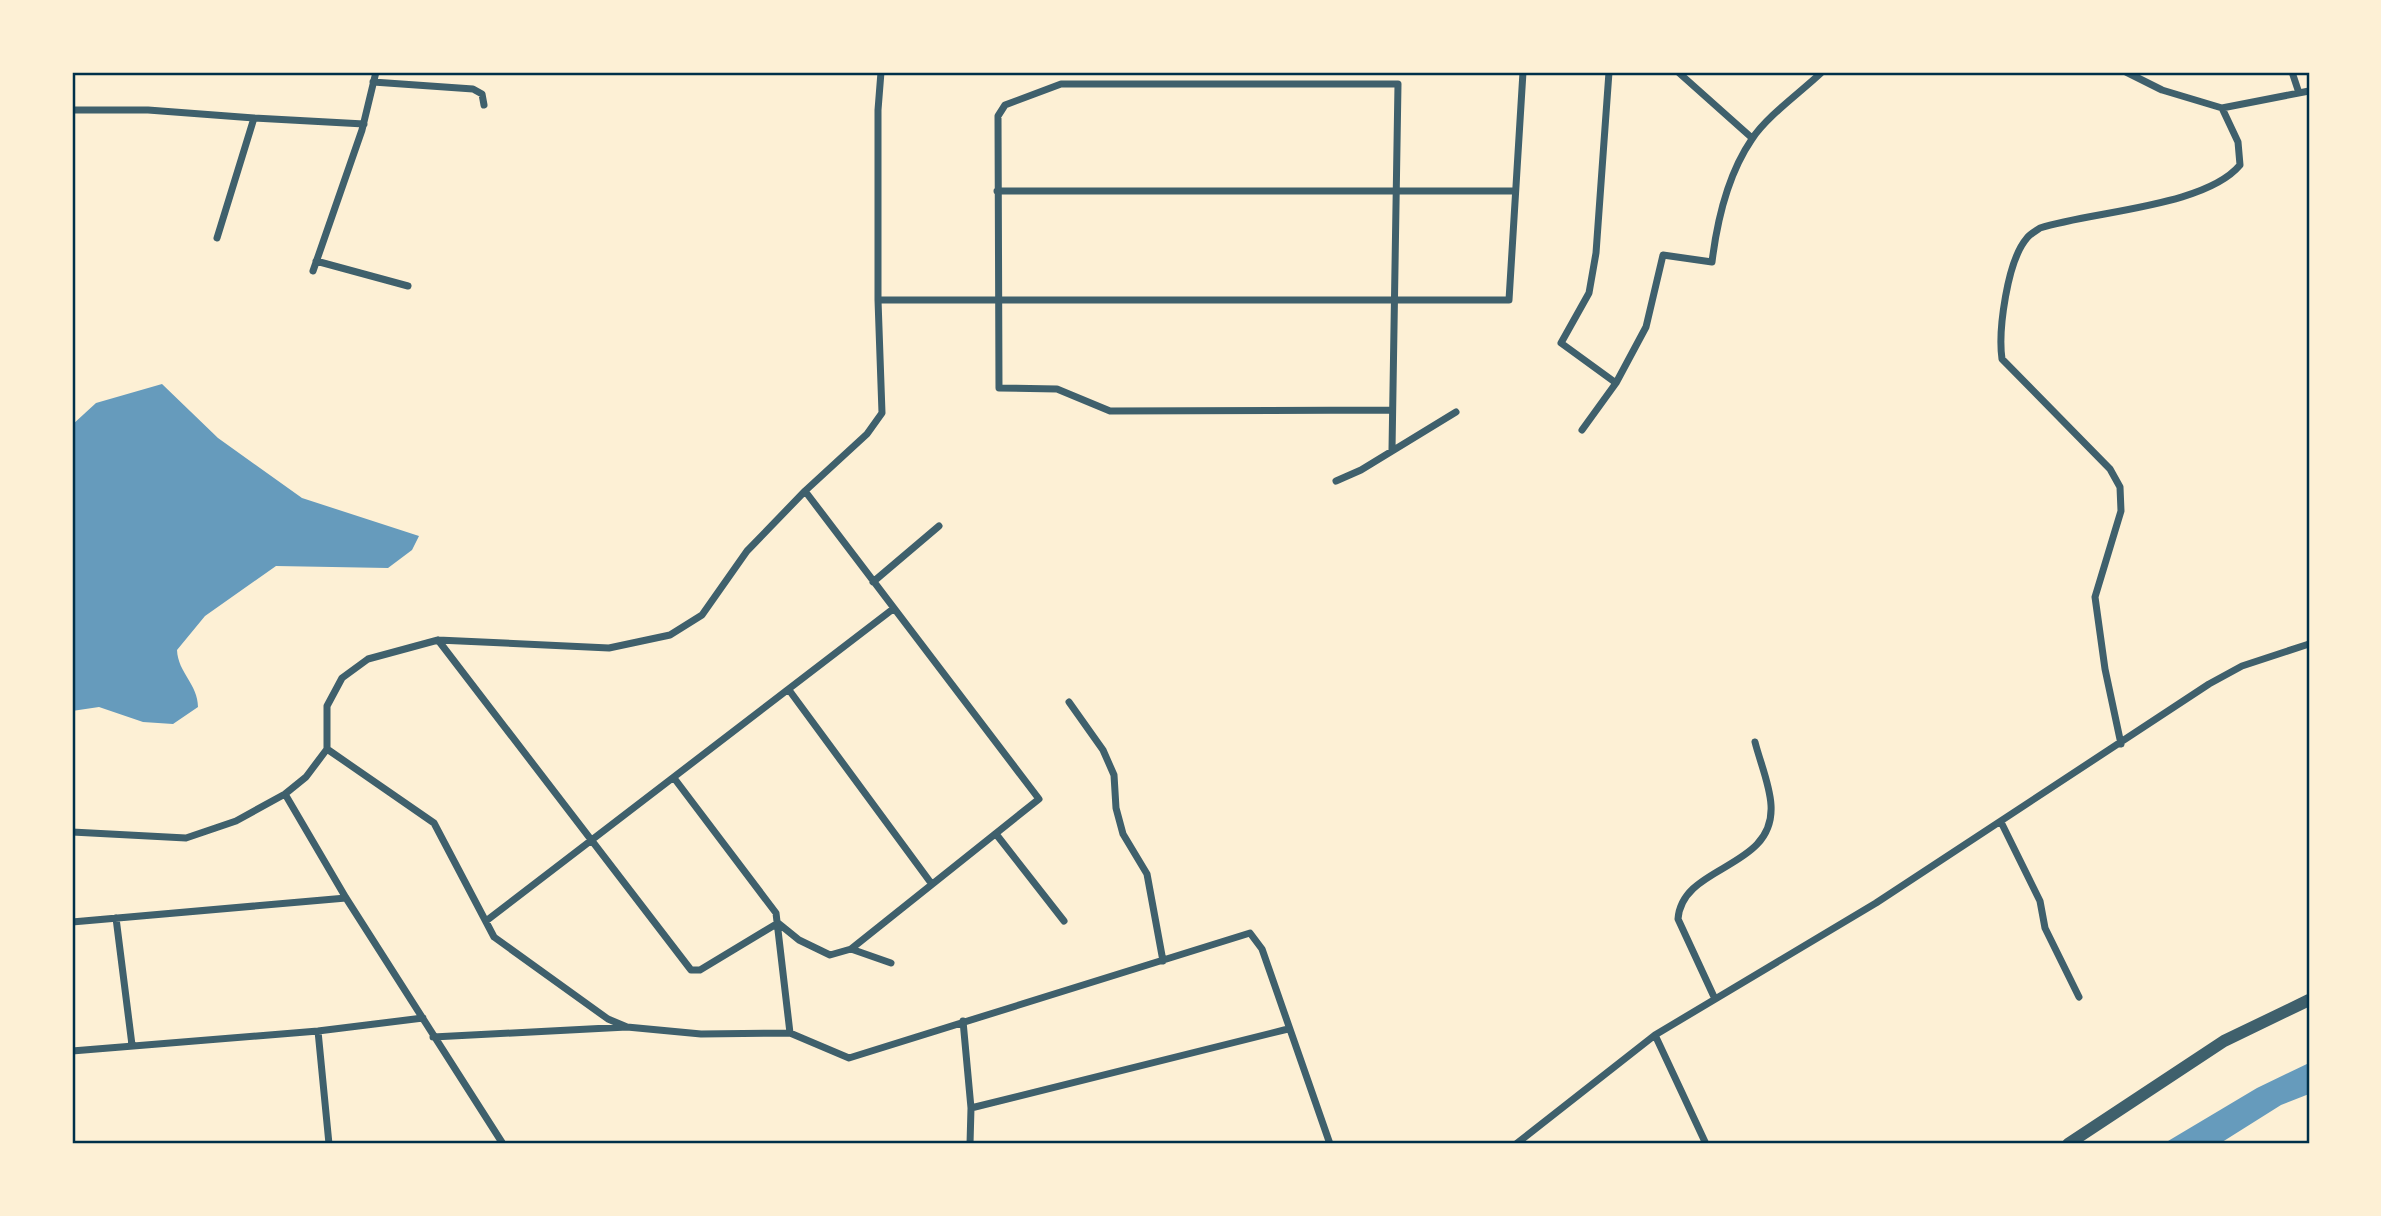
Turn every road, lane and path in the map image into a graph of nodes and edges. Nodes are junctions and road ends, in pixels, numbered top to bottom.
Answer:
1 (376, 72) edge
2 (881, 72) edge
3 (1523, 72) edge
4 (1609, 72) edge
5 (1678, 72) edge
6 (1822, 72) edge
7 (2126, 72) edge
8 (2292, 72) edge
9 (373, 82) junction
10 (2309, 91) edge
11 (2299, 93) junction
12 (484, 105) dead end
13 (2222, 108) junction
14 (72, 110) edge
15 (254, 118) junction
16 (364, 124) junction
17 (1752, 138) junction
18 (1398, 190) junction
19 (997, 191) junction
20 (1515, 191) junction
21 (217, 238) dead end
22 (316, 261) junction
23 (313, 271) dead end
24 (408, 286) dead end
25 (878, 300) junction
26 (1394, 300) junction
27 (998, 301) junction
28 (1616, 383) junction
29 (1391, 410) junction
30 (1456, 412) dead end
31 (1582, 430) dead end
32 (1392, 450) junction
33 (1336, 481) dead end
34 (805, 491) junction
35 (939, 526) dead end
36 (873, 582) junction
37 (892, 609) junction
38 (438, 640) junction
39 (2309, 643) edge
40 (789, 690) junction
41 (1069, 702) dead end
42 (1755, 742) dead end
43 (2121, 744) junction
44 (327, 749) junction
45 (674, 778) junction
46 (285, 794) junction
47 (2001, 822) junction
48 (72, 832) edge
49 (996, 834) junction
50 (591, 839) junction
51 (931, 883) junction
52 (346, 898) junction
53 (116, 918) junction
54 (486, 921) junction
55 (1064, 921) dead end
56 (72, 922) edge
57 (778, 923) junction
58 (851, 949) junction
59 (1163, 961) junction
60 (891, 963) dead end
61 (2079, 997) dead end
62 (1715, 999) junction
63 (2309, 1000) edge
64 (423, 1018) junction
65 (963, 1021) junction
66 (627, 1027) junction
67 (1288, 1029) junction
68 (318, 1031) junction
69 (790, 1033) junction
70 (1655, 1035) junction
71 (433, 1037) junction
72 (132, 1045) junction
73 (72, 1051) edge
74 (971, 1108) junction
75 (329, 1144) edge
76 (503, 1144) edge
77 (970, 1144) edge
78 (1330, 1144) edge
79 (1516, 1144) edge
80 (1706, 1144) edge
81 (2068, 1144) edge

1 - 9 street
2 - 25 street
3 - 20 street
4 - 28 street
5 - 17 street
6 - 17 street
7 - 13 street
8 - 11 street
9 - 12 street
9 - 16 street
10 - 11 street
11 - 13 street
13 - 43 street
14 - 15 street
15 - 16 street
15 - 21 street
16 - 22 street
17 - 28 street
18 - 19 street
18 - 19 street
18 - 20 street
18 - 26 street
19 - 27 street
20 - 26 street
22 - 23 street
22 - 24 street
25 - 27 street
25 - 34 street
26 - 27 street
26 - 29 street
27 - 29 street
28 - 31 street
29 - 32 street
30 - 32 street
32 - 33 street
34 - 36 street
34 - 38 street
35 - 36 street
36 - 37 street
37 - 40 street
37 - 49 street
38 - 44 street
38 - 50 street
39 - 43 street
40 - 45 street
40 - 51 street
41 - 59 street
42 - 62 street
43 - 47 street
44 - 46 street
44 - 54 street
45 - 50 street
45 - 57 street
46 - 48 street
46 - 52 street
47 - 61 street
47 - 62 street
49 - 51 street
49 - 55 street
50 - 54 street
50 - 57 street
51 - 58 street
52 - 53 street
52 - 64 street
53 - 56 street
53 - 72 street
54 - 66 street
57 - 58 street
57 - 69 street
58 - 60 street
59 - 65 street
59 - 67 street
62 - 70 street
63 - 81 street
64 - 68 street
64 - 71 street
65 - 69 street
65 - 74 street
66 - 69 street
66 - 71 street
67 - 74 street
67 - 78 street
68 - 72 street
68 - 75 street
70 - 79 street
70 - 80 street
71 - 76 street
72 - 73 street
74 - 77 street

